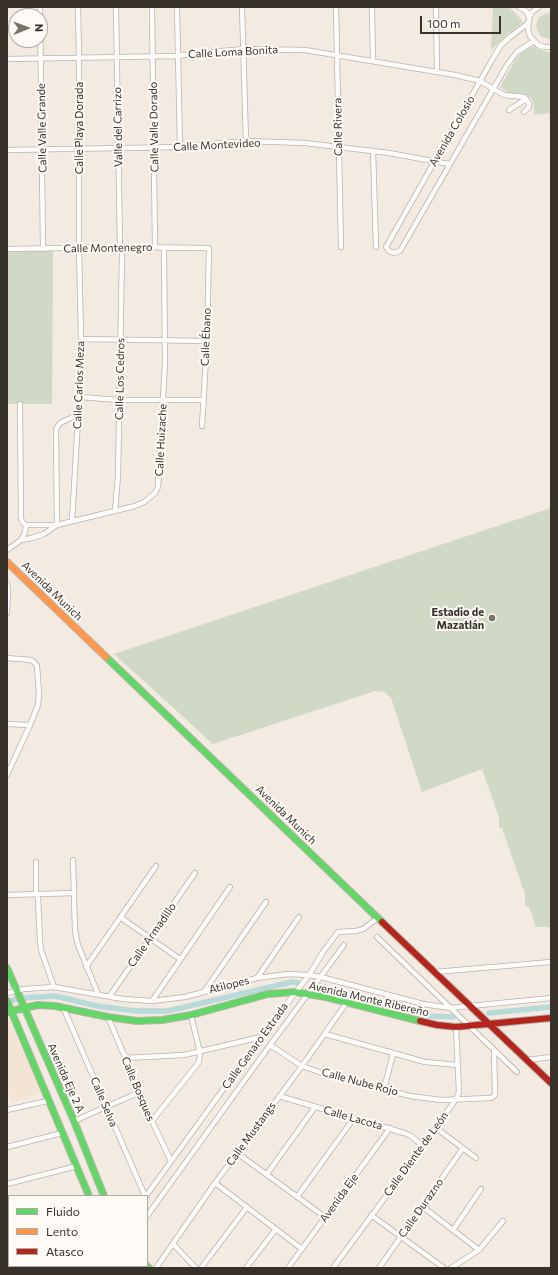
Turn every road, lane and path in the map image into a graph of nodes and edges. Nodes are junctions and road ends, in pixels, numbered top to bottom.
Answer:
1 (40, 7) edge
2 (78, 7) edge
3 (116, 7) edge
4 (152, 7) edge
5 (177, 7) edge
6 (242, 7) edge
7 (336, 7) edge
8 (372, 7) edge
9 (436, 7) edge
10 (519, 7) edge
11 (539, 7) edge
12 (529, 18) junction
13 (527, 24) junction
14 (534, 41) junction
15 (551, 48) edge
16 (243, 49) junction
17 (178, 56) junction
18 (337, 56) junction
19 (153, 57) junction
20 (79, 58) junction
21 (117, 58) junction
22 (7, 59) edge
23 (41, 59) junction
24 (372, 61) junction
25 (437, 72) junction
26 (480, 81) junction
27 (493, 89) junction
28 (526, 99) junction
29 (510, 110) dead end
30 (524, 112) dead end
31 (246, 141) junction
32 (180, 147) junction
33 (338, 147) junction
34 (118, 148) junction
35 (154, 148) junction
36 (42, 149) junction
37 (79, 149) junction
38 (7, 150) edge
39 (373, 151) junction
40 (434, 162) junction
41 (449, 164) junction
42 (120, 247) junction
43 (155, 247) junction
44 (341, 247) dead end
45 (376, 247) dead end
46 (79, 248) junction
47 (164, 248) junction
48 (209, 248) joint
49 (7, 249) edge
50 (43, 249) junction
51 (81, 339) junction
52 (165, 339) junction
53 (121, 340) junction
54 (207, 341) junction
55 (80, 397) junction
56 (119, 400) junction
57 (163, 400) junction
58 (203, 400) junction
59 (20, 404) dead end
60 (78, 414) junction
61 (202, 426) dead end
62 (115, 511) junction
63 (72, 521) junction
64 (24, 524) junction
65 (57, 525) junction
66 (21, 540) junction
67 (7, 550) edge
68 (7, 562) edge
69 (7, 583) edge
70 (7, 613) edge
71 (7, 658) edge
72 (7, 724) edge
73 (30, 725) junction
74 (7, 775) edge
75 (73, 860) dead end
76 (36, 862) dead end
77 (156, 866) dead end
78 (194, 873) dead end
79 (230, 887) dead end
80 (74, 893) junction
81 (36, 894) junction
82 (7, 896) edge
83 (266, 902) dead end
84 (120, 917) junction
85 (299, 917) dead end
86 (378, 918) junction
87 (377, 937) dead end
88 (150, 938) junction
89 (344, 945) dead end
90 (180, 959) junction
91 (551, 962) edge
92 (86, 967) junction
93 (7, 968) edge
94 (435, 972) junction
95 (309, 975) junction
96 (322, 977) junction
97 (257, 978) junction
98 (54, 987) junction
99 (17, 991) junction
100 (204, 992) junction
101 (295, 992) junction
102 (7, 993) edge
103 (98, 994) junction
104 (308, 994) junction
105 (109, 997) junction
106 (551, 998) edge
107 (152, 1001) junction
108 (7, 1002) edge
109 (347, 1002) junction
110 (470, 1006) junction
111 (63, 1007) junction
112 (24, 1008) junction
113 (450, 1008) junction
114 (9, 1011) edge
115 (191, 1015) junction
116 (108, 1017) junction
117 (551, 1018) edge
118 (489, 1023) junction
119 (468, 1026) junction
120 (456, 1027) junction
121 (325, 1034) junction
122 (261, 1037) junction
123 (270, 1045) junction
124 (494, 1050) junction
125 (200, 1053) junction
126 (393, 1054) junction
127 (551, 1057) edge
128 (125, 1058) junction
129 (527, 1060) junction
130 (457, 1065) junction
131 (302, 1066) junction
132 (517, 1072) dead end
133 (551, 1083) edge
134 (384, 1089) junction
135 (140, 1092) junction
136 (279, 1096) junction
137 (456, 1099) junction
138 (48, 1100) junction
139 (106, 1107) junction
140 (315, 1107) junction
141 (7, 1110) edge
142 (354, 1118) junction
143 (74, 1121) junction
144 (152, 1121) junction
145 (390, 1128) junction
146 (436, 1128) junction
147 (62, 1134) junction
148 (423, 1146) junction
149 (7, 1147) edge
150 (463, 1148) junction
151 (237, 1153) junction
152 (476, 1158) dead end
153 (171, 1161) junction
154 (77, 1166) junction
155 (267, 1174) junction
156 (215, 1183) junction
157 (7, 1184) edge
158 (481, 1189) dead end
159 (88, 1195) edge
160 (104, 1195) edge
161 (145, 1195) edge
162 (146, 1195) edge
163 (297, 1197) junction
164 (247, 1207) junction
165 (423, 1207) junction
166 (148, 1215) edge
167 (371, 1215) junction
168 (325, 1217) junction
169 (503, 1221) dead end
170 (276, 1229) junction
171 (453, 1230) junction
172 (401, 1238) junction
173 (173, 1244) junction
174 (302, 1249) junction
175 (479, 1250) junction
176 (156, 1268) edge
177 (196, 1268) edge
178 (201, 1268) edge
179 (246, 1268) edge
180 (288, 1268) edge
181 (333, 1268) edge
182 (380, 1268) edge
183 (444, 1268) edge
184 (451, 1268) edge

1 - 23 street, Calle Valle Grande
2 - 20 street, Calle Playa Dorada
3 - 21 street, Valle del Carrizo
4 - 19 street, Calle Valle Dorado
5 - 17 street
6 - 16 street
7 - 18 street, Calle Rivera
8 - 24 street
9 - 25 street
10 - 12 street
11 - 12 street
12 - 13 street
13 - 14 street
13 - 26 street, Avenida Colosio
14 - 15 street
14 - 27 street, Avenida Colosio
16 - 17 street, Calle Loma Bonita
16 - 18 street, Calle Loma Bonita
16 - 31 street
17 - 19 street, Calle Loma Bonita
17 - 32 street
18 - 24 street, Calle Loma Bonita
18 - 33 street, Calle Rivera
19 - 21 street, Calle Loma Bonita
19 - 35 street, Calle Valle Dorado
20 - 21 street, Calle Loma Bonita
20 - 23 street, Calle Loma Bonita
20 - 37 street, Calle Playa Dorada
21 - 34 street, Valle del Carrizo
22 - 23 street, Calle Loma Bonita
23 - 36 street, Calle Valle Grande
24 - 25 street, Calle Loma Bonita
25 - 26 street, Calle Loma Bonita
26 - 27 street, Calle Loma Bonita
26 - 40 street, Avenida Colosio
27 - 28 street, Calle Loma Bonita
27 - 41 street, Avenida Colosio
28 - 29 street
28 - 30 street
31 - 32 street, Calle Montevideo
31 - 33 street, Calle Montevideo
32 - 35 street, Calle Montevideo
33 - 39 street, Calle Montevideo
33 - 44 street, Calle Rivera
34 - 35 street, Calle Montevideo
34 - 37 street, Calle Montevideo
34 - 42 street, Valle del Carrizo
35 - 43 street, Calle Valle Dorado
36 - 37 street, Calle Montevideo
36 - 38 street, Calle Montevideo
36 - 50 street, Calle Valle Grande
37 - 46 street, Calle Playa Dorada
39 - 40 street, Calle Montevideo
39 - 45 street
40 - 41 street, Calle Montevideo
40 - 41 street, Avenida Colosio
42 - 43 street, Calle Montenegro
42 - 46 street, Calle Montenegro
42 - 53 street, Calle Los Cedros
43 - 47 street, Calle Montenegro
46 - 50 street, Calle Montenegro
46 - 51 street, Calle Carlos Meza
47 - 48 street, Calle Montenegro
47 - 52 street, Calle Huizache
48 - 54 street, Calle Ébano
49 - 50 street, Calle Montenegro
51 - 53 street
51 - 55 street, Calle Carlos Meza
52 - 53 street
52 - 54 street
52 - 57 street, Calle Huizache
53 - 56 street, Calle Los Cedros
54 - 58 street, Calle Ébano
55 - 56 street
55 - 60 street, Calle Carlos Meza
56 - 57 street
56 - 62 street, Calle Los Cedros
57 - 58 street
57 - 62 street, Calle Huizache
58 - 61 street, Calle Ébano
59 - 64 street
60 - 63 street, Calle Carlos Meza
60 - 65 street
62 - 63 street, Calle Huizache
63 - 65 street, Calle Huizache
64 - 65 street
64 - 66 street
65 - 66 street, Calle Huizache
66 - 67 street, Calle Huizache
68 - 86 street, Avenida Munich
69 - 70 street
71 - 73 street
72 - 73 street
73 - 74 street
75 - 80 street
76 - 81 street
77 - 84 street
78 - 88 street, Calle Armadillo
79 - 90 street
80 - 81 street
80 - 92 street
81 - 82 street
81 - 98 street
83 - 100 street
84 - 88 street
84 - 92 street
85 - 97 street
86 - 94 street, Avenida Munich
86 - 95 street, Calle Genaro Estrada
87 - 113 street
88 - 90 street
88 - 105 street, Calle Armadillo
89 - 96 street, Calle Genaro Estrada
90 - 107 street
91 - 94 street
92 - 103 street
93 - 99 street, Avenida Eje 2 A
94 - 110 street, Avenida Munich
95 - 96 street, Atilopes
95 - 97 street, Atilopes
95 - 101 street, Calle Genaro Estrada
96 - 104 street, Calle Genaro Estrada
96 - 113 street, Atilopes
97 - 100 street, Atilopes
98 - 99 street, Atilopes
98 - 103 street, Atilopes
99 - 102 street, Atilopes
99 - 112 street, Avenida Eje 2 A
100 - 107 street, Atilopes
101 - 104 street, Avenida Monte Ribereño
101 - 115 street, Avenida Monte Ribereño
101 - 122 street, Calle Genaro Estrada
103 - 105 street, Atilopes
104 - 109 street, Avenida Monte Ribereño
104 - 123 street, Calle Genaro Estrada
105 - 107 street, Atilopes
106 - 110 street, Atilopes
108 - 114 street
109 - 120 street, Avenida Monte Ribereño
109 - 121 street, Calle Mustangs
110 - 113 street, Atilopes
110 - 118 street, Avenida Munich
111 - 112 street, Avenida Monte Ribereño
111 - 116 street, Avenida Monte Ribereño
111 - 139 street, Calle Selva
112 - 114 street, Avenida Monte Ribereño
112 - 143 street, Avenida Eje 2 A
113 - 119 street
114 - 138 street
115 - 116 street, Avenida Monte Ribereño
115 - 125 street
116 - 128 street, Calle Bosques
117 - 118 street, Avenida Monte Ribereño
118 - 119 street, Avenida Monte Ribereño
118 - 129 street, Avenida Munich
119 - 120 street, Avenida Monte Ribereño
119 - 124 street
120 - 130 street, Calle Diente de León
121 - 126 street
121 - 131 street, Calle Mustangs
122 - 125 street
122 - 153 street, Calle Genaro Estrada
123 - 131 street, Calle Nube Rojo
123 - 166 street, Calle Genaro Estrada
124 - 132 street
124 - 137 street, Calle Nube Rojo
125 - 128 street
125 - 144 street
126 - 130 street
126 - 134 street
127 - 129 street
128 - 135 street, Calle Bosques
129 - 133 street, Avenida Munich
130 - 137 street, Calle Diente de León
131 - 134 street, Calle Nube Rojo
131 - 136 street, Calle Mustangs
134 - 137 street, Calle Nube Rojo
135 - 139 street
135 - 144 street, Calle Bosques
136 - 140 street, Calle Lacota
136 - 151 street, Calle Mustangs
137 - 146 street, Calle Diente de León
138 - 141 street
138 - 147 street
139 - 143 street
139 - 161 street, Calle Selva
140 - 142 street, Calle Lacota
140 - 155 street
142 - 145 street, Calle Lacota
142 - 163 street
143 - 160 street, Avenida Eje 2 A
144 - 153 street, Calle Bosques
145 - 148 street, Calle Lacota
145 - 168 street, Avenida Eje
146 - 148 street, Calle Diente de León
146 - 150 street
147 - 149 street
147 - 154 street
148 - 167 street, Calle Diente de León
150 - 152 street
150 - 165 street, Calle Durazno
151 - 155 street
151 - 156 street, Calle Mustangs
153 - 162 street, Calle Genaro Estrada
154 - 157 street
154 - 159 street
155 - 163 street
156 - 164 street
156 - 173 street, Calle Mustangs
158 - 171 street
163 - 168 street
164 - 170 street
164 - 178 street
165 - 171 street
165 - 172 street, Calle Durazno
167 - 172 street
167 - 181 street, Calle Diente de León
168 - 174 street, Avenida Eje
169 - 175 street
170 - 174 street
170 - 179 street
171 - 175 street
172 - 182 street, Calle Durazno
172 - 183 street
173 - 176 street, Calle Mustangs
173 - 177 street
174 - 180 street, Avenida Eje
175 - 184 street

